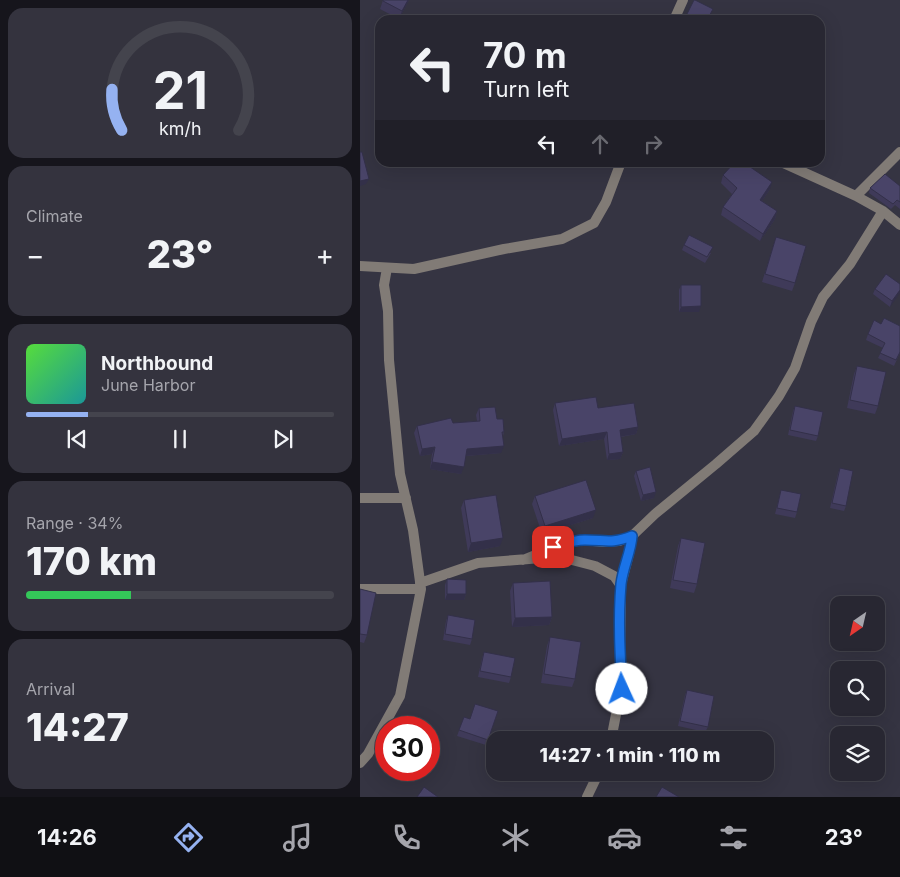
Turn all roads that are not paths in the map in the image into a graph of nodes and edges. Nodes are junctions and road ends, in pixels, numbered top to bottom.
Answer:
1 (683, 0) edge
2 (676, 15) edge
3 (900, 152) edge
4 (619, 167) edge
5 (792, 167) edge
6 (856, 196) junction
7 (882, 211) junction
8 (900, 225) edge
9 (360, 266) edge
10 (387, 268) junction
11 (360, 498) edge
12 (406, 498) junction
13 (632, 536) junction
14 (523, 560) junction
15 (421, 586) junction
16 (621, 586) junction
17 (360, 589) edge
18 (613, 731) edge
19 (360, 763) edge
20 (594, 781) edge
21 (587, 797) edge

1 - 2 street
3 - 6 street
4 - 10 street
5 - 6 street
6 - 7 street
7 - 8 street
7 - 13 street
9 - 10 street
10 - 12 street
11 - 12 street
12 - 15 street
13 - 14 street
13 - 16 street
14 - 15 street
14 - 16 street
15 - 17 street
15 - 19 street
16 - 18 street
20 - 21 street

